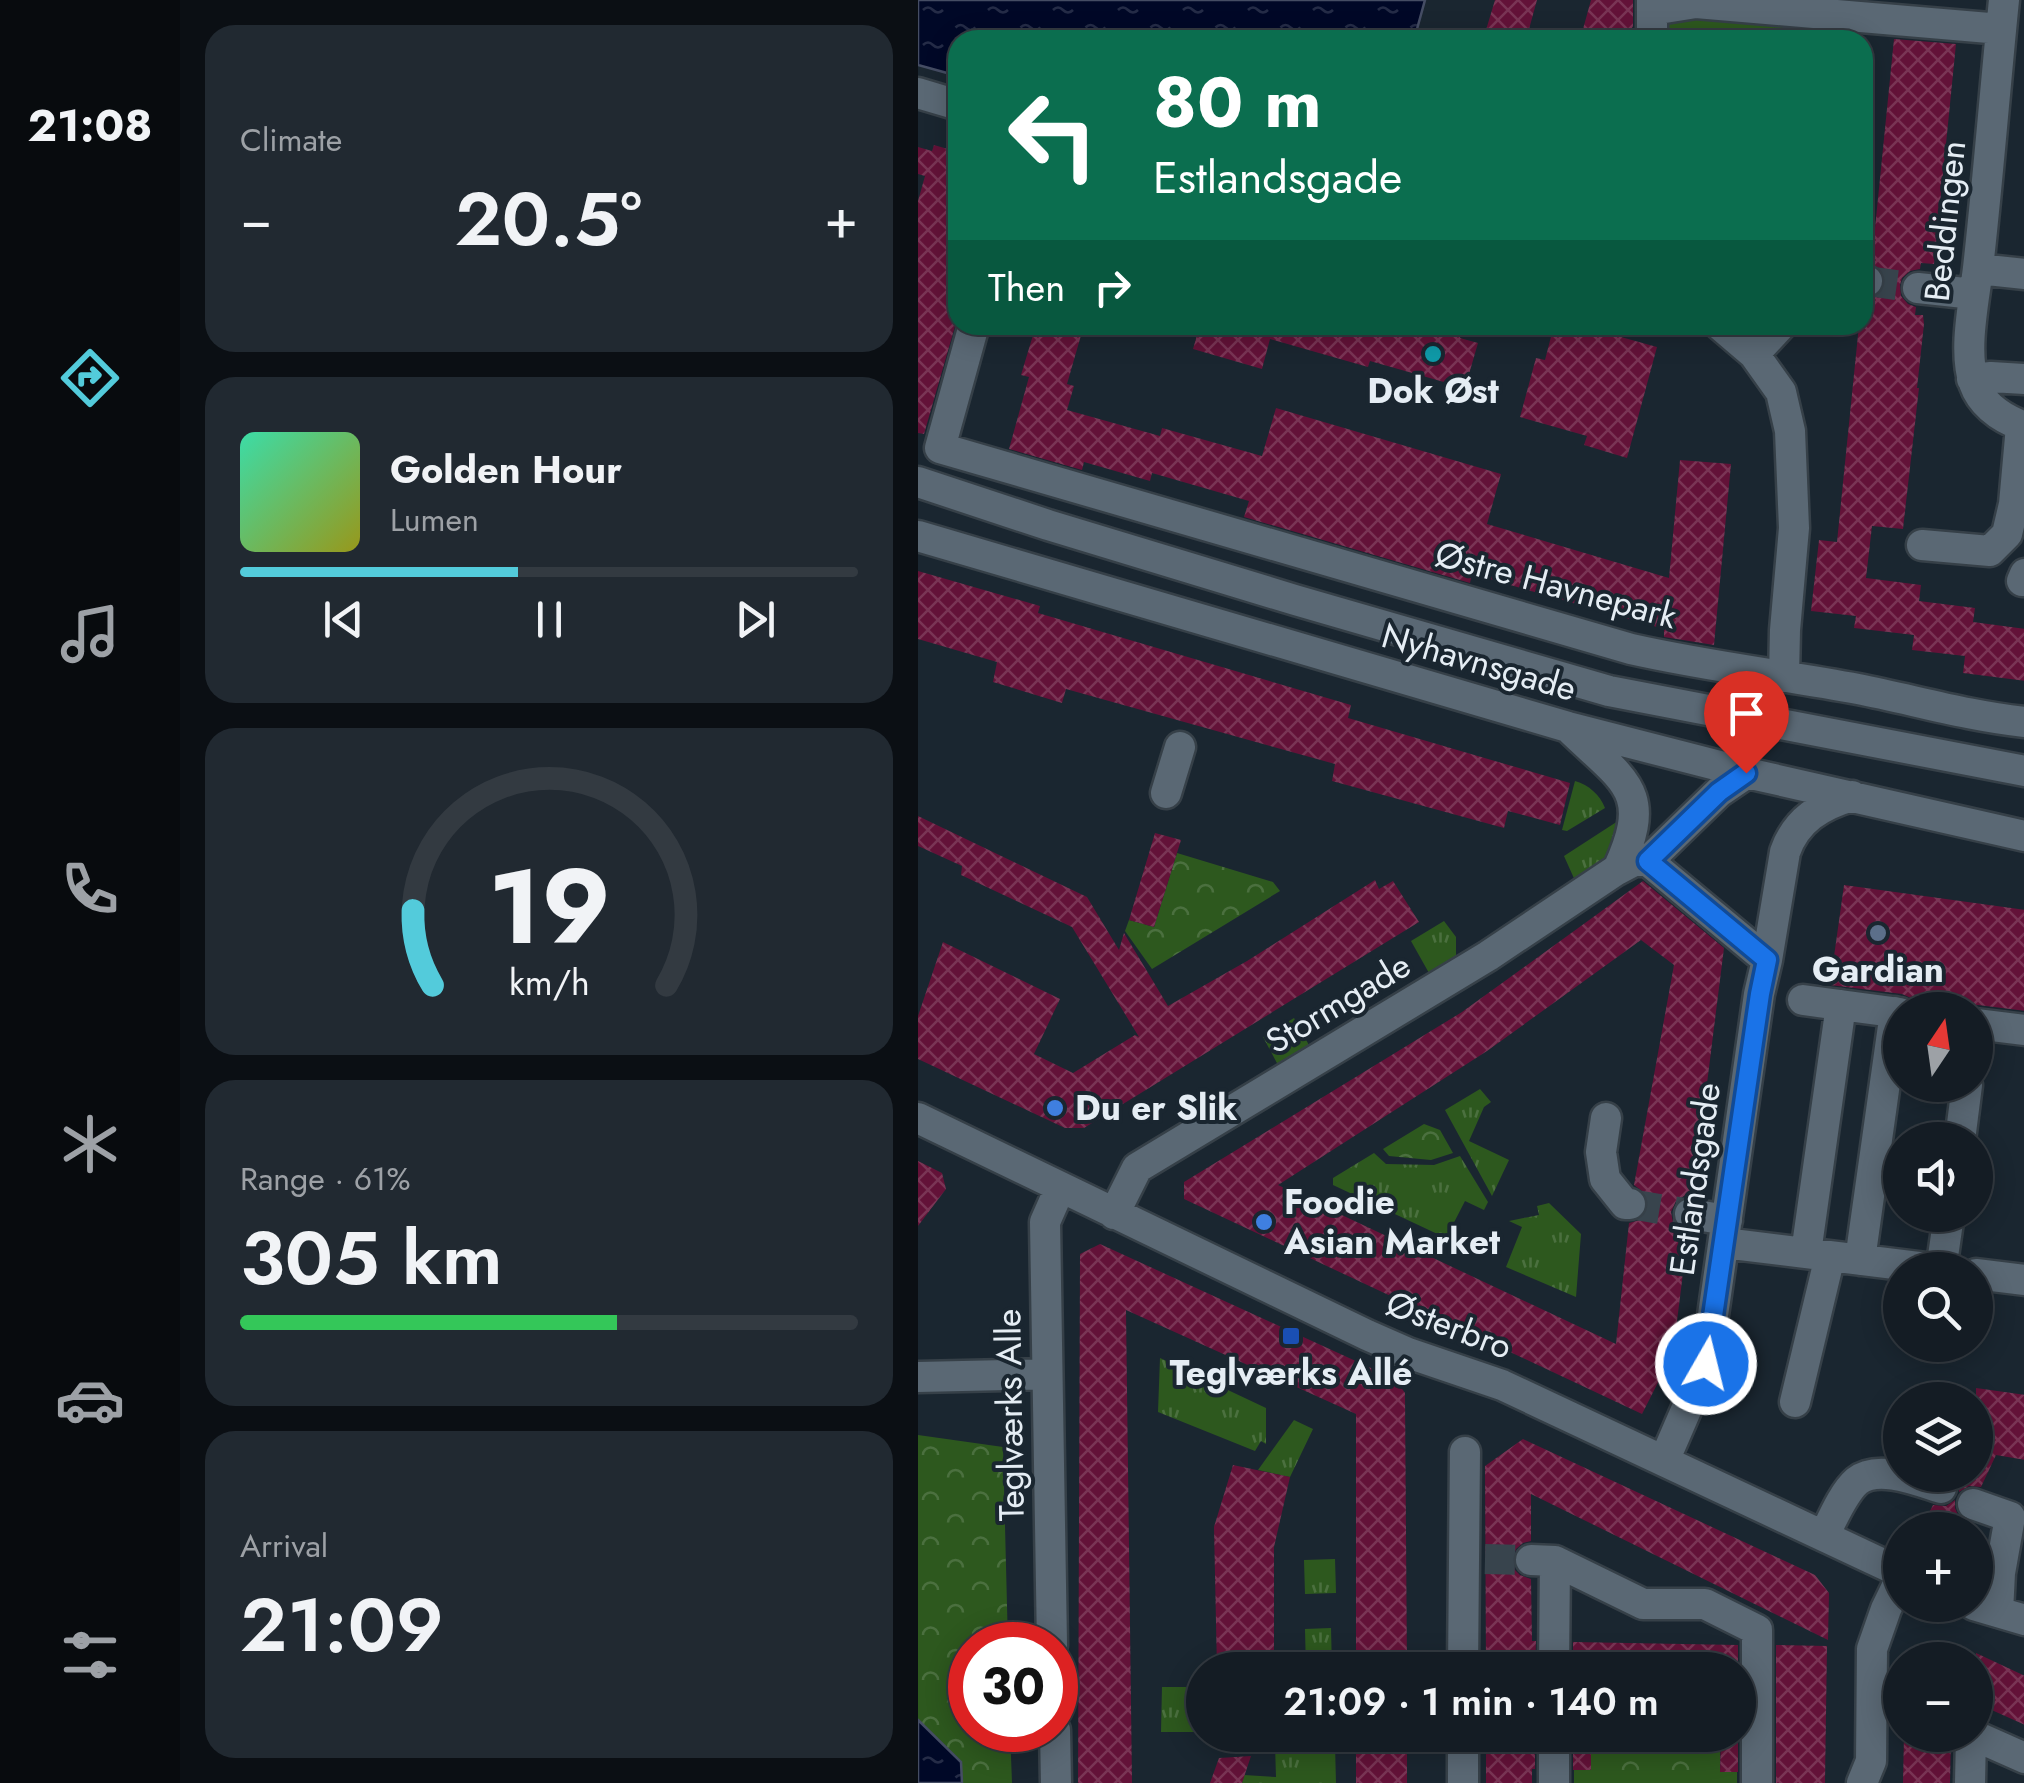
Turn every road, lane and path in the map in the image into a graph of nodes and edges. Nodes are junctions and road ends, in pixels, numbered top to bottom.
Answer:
1 (2002, 15) edge
2 (1652, 17) edge
3 (918, 93) edge
4 (948, 101) edge
5 (2024, 274) edge
6 (1976, 282) junction
7 (1918, 288) tunnel mouth
8 (971, 335) edge
9 (1732, 335) edge
10 (1772, 335) edge
11 (1754, 354) junction
12 (1972, 379) junction
13 (2024, 380) edge
14 (2023, 426) edge
15 (922, 484) edge
16 (918, 536) edge
17 (1922, 546) dead end
18 (1784, 676) junction
19 (2024, 722) edge
20 (1568, 728) junction
21 (1180, 747) dead end
22 (2024, 771) edge
23 (1746, 773) junction
24 (1166, 793) dead end
25 (1850, 796) junction
26 (2024, 818) edge
27 (2024, 836) edge
28 (1648, 861) junction
29 (1618, 869) junction
30 (1767, 960) junction
31 (1803, 1000) dead end
32 (1841, 1005) junction
33 (1883, 1011) edge
34 (1993, 1027) edge
35 (2024, 1030) edge
36 (1883, 1068) edge
37 (918, 1118) edge
38 (1606, 1118) dead end
39 (1060, 1188) junction
40 (1630, 1204) dead end
41 (1114, 1214) junction
42 (1690, 1214) tunnel mouth
43 (1725, 1232) junction
44 (1832, 1256) junction
45 (1883, 1262) edge
46 (1993, 1276) edge
47 (2024, 1280) edge
48 (1046, 1374) junction
49 (918, 1378) edge
50 (1795, 1402) dead end
51 (1464, 1452) dead end
52 (1664, 1461) junction
53 (1883, 1473) edge
54 (1973, 1504) dead end
55 (2017, 1517) edge
56 (1824, 1536) junction
57 (1883, 1564) edge
58 (2007, 1614) edge
59 (1883, 1618) edge
60 (1051, 1622) edge
61 (1465, 1652) edge
62 (1552, 1652) edge
63 (1993, 1744) edge
64 (1055, 1752) edge
65 (1463, 1752) edge
66 (1554, 1752) edge
67 (1971, 1752) edge
68 (2024, 1758) edge
69 (1056, 1783) edge
70 (1463, 1783) edge
71 (1554, 1783) edge
72 (1756, 1783) edge
73 (1862, 1783) edge
74 (1970, 1783) edge

1 - 2 street
1 - 6 street, Beddingen
3 - 4 street
5 - 6 street
6 - 7 street
6 - 12 street, Beddingen
8 - 18 street, Østre Havnepark
9 - 11 street
10 - 11 street
11 - 18 street
12 - 13 street
12 - 14 street
14 - 17 street
15 - 22 street, Nyhavnsgade
16 - 20 street, Nyhavnsgade
18 - 19 street, Østre Havnepark
20 - 23 street, Nyhavnsgade
20 - 29 street
21 - 24 street
23 - 25 street, Nyhavnsgade
23 - 28 street, Stormgade
25 - 26 street
25 - 27 street, Nyhavnsgade
25 - 30 street, Estlandsgade
28 - 29 street, Stormgade
28 - 30 street
29 - 41 street, Stormgade
30 - 43 street, Estlandsgade
31 - 32 street
32 - 33 street
32 - 44 street
34 - 35 street
36 - 44 street
37 - 39 street, Østerbro
38 - 40 street
39 - 41 street, Østerbro
39 - 48 street, Teglværks Alle
41 - 52 street, Østerbro
42 - 43 street
43 - 44 street
43 - 52 street, Estlandsgade
44 - 45 street
44 - 50 street
46 - 47 street
48 - 49 street
48 - 60 street, Teglværks Alle
51 - 61 street
52 - 56 street, Østerbro
53 - 56 street
54 - 55 street
55 - 58 street
56 - 57 street, Østerbro
59 - 73 street
62 - 72 street
63 - 68 street
64 - 69 street
65 - 70 street
66 - 71 street
67 - 74 street

